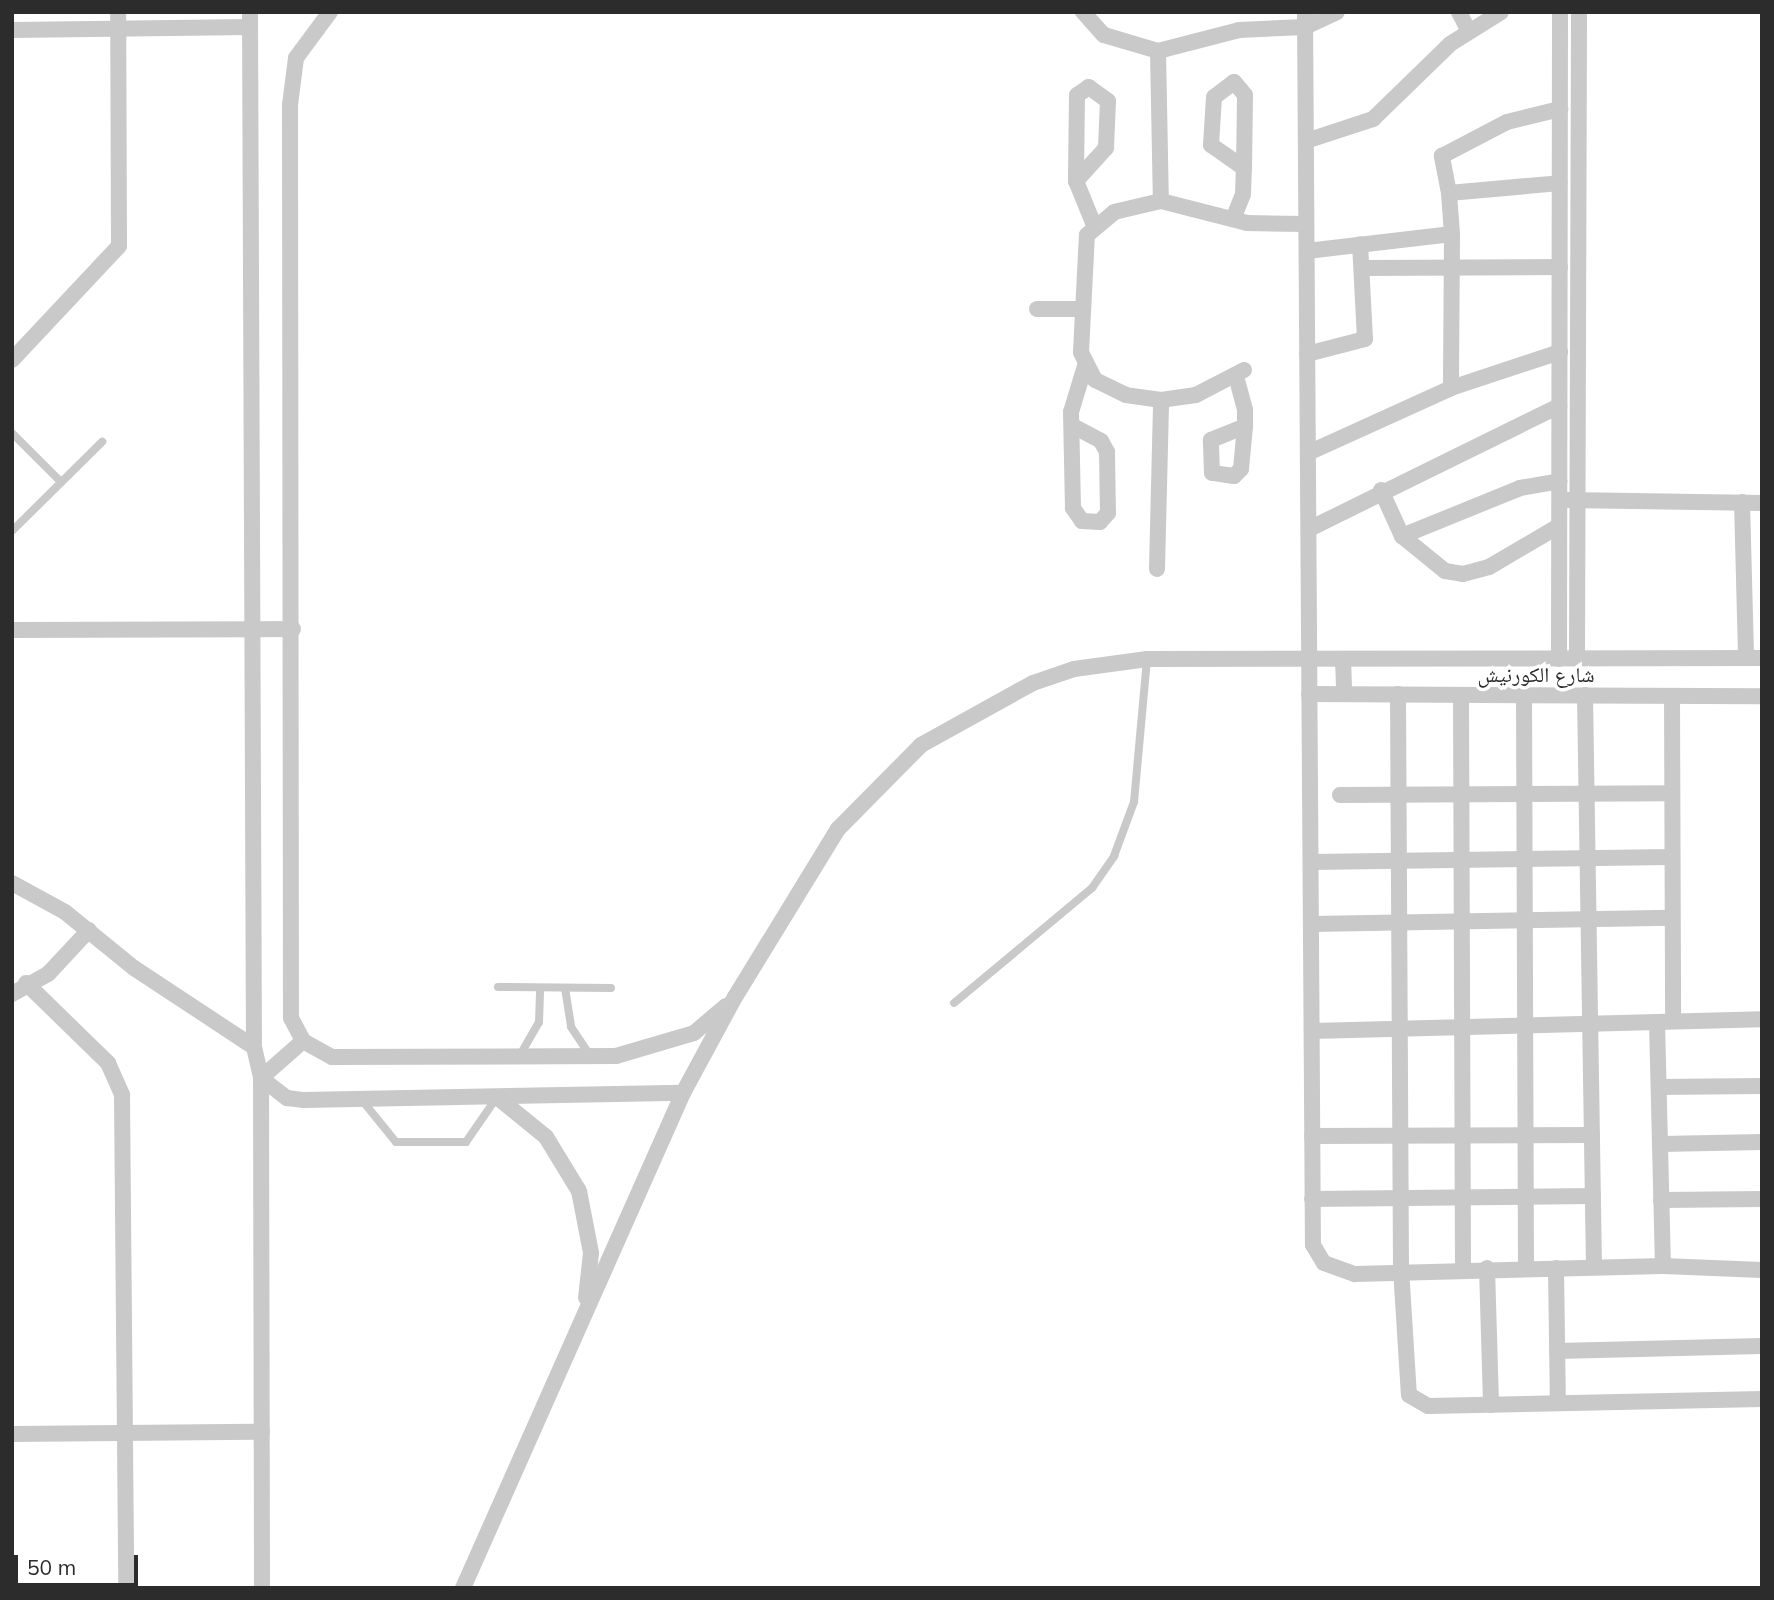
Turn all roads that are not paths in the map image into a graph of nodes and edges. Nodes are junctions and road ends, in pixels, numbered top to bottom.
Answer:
1 (118, 12) edge
2 (330, 12) edge
3 (1083, 12) edge
4 (1337, 12) edge
5 (1459, 12) edge
6 (1501, 12) edge
7 (1560, 12) edge
8 (1579, 12) edge
9 (250, 20) edge
10 (1305, 20) edge
11 (118, 29) junction
12 (12, 30) edge
13 (1468, 30) junction
14 (1158, 51) junction
15 (1560, 109) junction
16 (1306, 141) junction
17 (1560, 143) junction
18 (1579, 143) junction
19 (1244, 168) junction
20 (1076, 181) junction
21 (1560, 183) junction
22 (1448, 193) junction
23 (1161, 201) junction
24 (1233, 219) junction
25 (1306, 224) junction
26 (1094, 225) junction
27 (1452, 234) junction
28 (1360, 244) junction
29 (1307, 251) junction
30 (1560, 267) junction
31 (1363, 268) junction
32 (1452, 268) junction
33 (1037, 309) dead end
34 (1082, 309) junction
35 (1560, 352) junction
36 (1307, 354) junction
37 (12, 360) edge
38 (1085, 366) junction
39 (1451, 388) junction
40 (1161, 400) junction
41 (1559, 406) junction
42 (1073, 426) junction
43 (1245, 426) dead end
44 (12, 433) edge
45 (102, 442) dead end
46 (1308, 453) junction
47 (1559, 481) junction
48 (61, 482) junction
49 (1381, 490) junction
50 (1559, 499) junction
51 (1578, 500) junction
52 (1742, 502) junction
53 (1762, 503) edge
54 (1559, 526) junction
55 (1309, 529) junction
56 (12, 531) edge
57 (1402, 536) junction
58 (1157, 569) dead end
59 (253, 629) junction
60 (293, 629) junction
61 (12, 631) edge
62 (1754, 658) edge
63 (1147, 659) junction
64 (1310, 659) junction
65 (1343, 659) junction
66 (1559, 659) junction
67 (1577, 659) junction
68 (1309, 694) junction
69 (1344, 694) junction
70 (1398, 694) junction
71 (1461, 695) junction
72 (1524, 695) junction
73 (1585, 695) junction
74 (1672, 696) junction
75 (1762, 696) edge
76 (1586, 793) junction
77 (1672, 793) junction
78 (1462, 794) junction
79 (1524, 794) junction
80 (1340, 795) dead end
81 (1398, 795) junction
82 (1672, 857) junction
83 (1587, 858) junction
84 (1524, 859) junction
85 (1399, 860) junction
86 (1462, 860) junction
87 (1311, 862) junction
88 (12, 883) edge
89 (1672, 918) junction
90 (1588, 919) junction
91 (1524, 920) junction
92 (1399, 922) junction
93 (1462, 922) junction
94 (1312, 924) junction
95 (89, 930) junction
96 (26, 984) junction
97 (498, 987) dead end
98 (540, 988) junction
99 (565, 988) junction
100 (611, 988) dead end
101 (12, 994) edge
102 (735, 997) junction
103 (954, 1003) dead end
104 (1762, 1019) edge
105 (1665, 1022) junction
106 (1590, 1024) junction
107 (1525, 1025) junction
108 (1462, 1027) junction
109 (1399, 1029) junction
110 (1312, 1031) junction
111 (303, 1041) junction
112 (254, 1047) junction
113 (519, 1056) junction
114 (591, 1056) junction
115 (261, 1078) junction
116 (1762, 1086) edge
117 (1659, 1087) junction
118 (684, 1093) junction
119 (497, 1097) junction
120 (361, 1099) junction
121 (1462, 1135) junction
122 (1592, 1135) junction
123 (1312, 1136) junction
124 (1400, 1136) junction
125 (1525, 1136) junction
126 (1762, 1142) edge
127 (1660, 1144) junction
128 (1592, 1196) junction
129 (1525, 1197) junction
130 (1400, 1198) junction
131 (1463, 1198) junction
132 (1312, 1199) junction
133 (1762, 1199) edge
134 (1661, 1200) junction
135 (1662, 1266) junction
136 (1594, 1267) junction
137 (1463, 1268) junction
138 (1487, 1268) junction
139 (1526, 1268) junction
140 (1556, 1268) junction
141 (1401, 1269) junction
142 (1762, 1270) edge
143 (584, 1316) junction
144 (1762, 1346) edge
145 (1558, 1352) junction
146 (1762, 1399) edge
147 (1558, 1403) junction
148 (1491, 1405) junction
149 (262, 1432) junction
150 (125, 1433) junction
151 (12, 1434) edge
152 (126, 1588) edge
153 (262, 1588) edge
154 (463, 1588) edge

1 - 11 street
2 - 60 street
3 - 14 street
4 - 10 street
5 - 13 street
6 - 13 street
7 - 15 street
8 - 18 street
9 - 11 street
9 - 59 street
10 - 14 street
10 - 16 street
11 - 12 street
11 - 37 street
13 - 16 street
14 - 23 street
15 - 17 street
15 - 22 street
16 - 25 street
17 - 18 street
17 - 21 street
18 - 51 street
19 - 19 street
19 - 24 street
20 - 20 street
20 - 26 street
21 - 22 street
21 - 30 street
22 - 27 street
23 - 24 street
23 - 26 street
24 - 25 street
25 - 29 street
26 - 34 street
27 - 28 street
27 - 32 street
28 - 29 street
28 - 31 street
29 - 36 street
30 - 32 street
30 - 35 street
31 - 32 street
31 - 36 street
32 - 39 street
33 - 34 street
34 - 38 street
35 - 39 street
35 - 41 street
36 - 46 street
38 - 40 street
38 - 42 street
39 - 46 street
40 - 43 street
40 - 58 street
41 - 47 street
41 - 49 street
42 - 42 street
44 - 48 lane
45 - 48 lane
46 - 55 street
47 - 50 street
47 - 57 street
48 - 56 lane
49 - 55 street
49 - 57 street
50 - 51 street
50 - 54 street
51 - 52 street
51 - 67 street
52 - 53 street
52 - 62 street
54 - 57 street
54 - 66 street
55 - 64 street
59 - 60 street
59 - 61 street
59 - 112 street
60 - 111 street
62 - 67 street, شارع الكورنيش
63 - 64 street, شارع الكورنيش
63 - 102 street, شارع الكورنيش
63 - 103 lane
64 - 65 street, شارع الكورنيش
64 - 68 street
65 - 66 street, شارع الكورنيش
65 - 69 street
66 - 67 street, شارع الكورنيش
68 - 69 street, شارع الكورنيش
68 - 87 street
69 - 70 street, شارع الكورنيش
70 - 71 street, شارع الكورنيش
70 - 81 street
71 - 72 street, شارع الكورنيش
71 - 78 street
72 - 73 street, شارع الكورنيش
72 - 79 street
73 - 74 street, شارع الكورنيش
73 - 76 street
74 - 75 street, شارع الكورنيش
74 - 77 street
76 - 77 street
76 - 79 street
76 - 83 street
77 - 82 street
78 - 79 street
78 - 81 street
78 - 86 street
79 - 84 street
80 - 81 street
81 - 85 street
82 - 83 street
82 - 89 street
83 - 84 street
83 - 90 street
84 - 86 street
84 - 91 street
85 - 86 street
85 - 87 street
85 - 92 street
86 - 93 street
87 - 94 street
88 - 95 street
89 - 90 street
89 - 105 street
90 - 91 street
90 - 106 street
91 - 93 street
91 - 107 street
92 - 93 street
92 - 94 street
92 - 109 street
93 - 108 street
94 - 110 street
95 - 96 street
95 - 112 street
96 - 101 street
96 - 150 street
97 - 98 lane
98 - 99 lane
98 - 113 lane
99 - 100 lane
99 - 114 lane
102 - 114 street
102 - 118 street
104 - 105 street
105 - 106 street
105 - 117 street
106 - 107 street
106 - 122 street
107 - 108 street
107 - 125 street
108 - 109 street
108 - 121 street
109 - 110 street
109 - 124 street
110 - 123 street
111 - 113 street
111 - 115 street
112 - 115 street
113 - 114 street
115 - 120 street
115 - 149 street
116 - 117 street
117 - 127 street
118 - 119 street
118 - 143 street
119 - 120 street
119 - 120 lane
119 - 143 street
121 - 124 street
121 - 125 street
121 - 131 street
122 - 125 street
122 - 128 street
123 - 124 street
123 - 132 street
124 - 130 street
125 - 129 street
126 - 127 street
127 - 134 street
128 - 129 street
128 - 136 street
129 - 131 street
129 - 139 street
130 - 131 street
130 - 132 street
130 - 141 street
131 - 137 street
132 - 141 street
133 - 134 street
134 - 135 street
135 - 136 street
135 - 142 street
136 - 140 street
137 - 138 street
137 - 141 street
138 - 139 street
138 - 148 street
139 - 140 street
140 - 145 street
141 - 148 street
143 - 154 street
144 - 145 street
145 - 147 street
146 - 147 street
147 - 148 street
149 - 150 street
149 - 153 street
150 - 151 street
150 - 152 street

